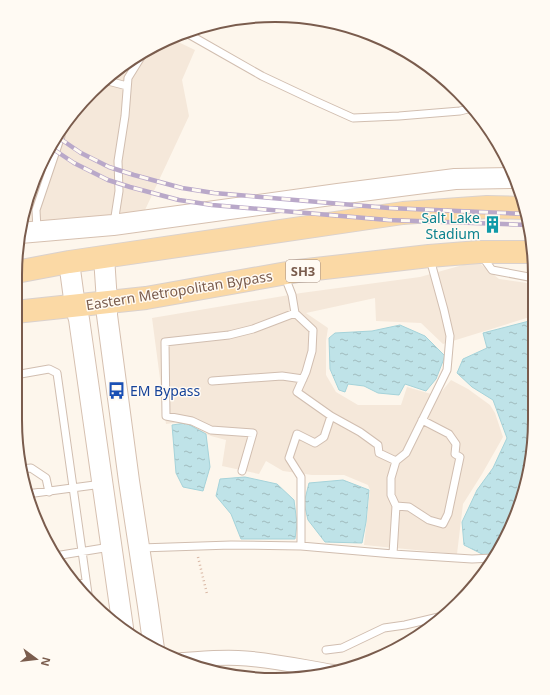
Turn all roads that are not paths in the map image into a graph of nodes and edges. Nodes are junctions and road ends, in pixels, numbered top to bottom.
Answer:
1 (193, 36) edge
2 (138, 63) edge
3 (112, 81) edge
4 (127, 86) junction
5 (466, 109) edge
6 (56, 148) edge
7 (509, 178) edge
8 (518, 208) edge
9 (113, 225) junction
10 (29, 233) edge
11 (479, 252) junction
12 (527, 252) edge
13 (429, 256) junction
14 (104, 257) junction
15 (69, 262) junction
16 (22, 271) edge
17 (284, 274) junction
18 (528, 277) edge
19 (108, 302) junction
20 (75, 306) junction
21 (22, 311) edge
22 (295, 313) junction
23 (22, 374) edge
24 (303, 379) junction
25 (212, 381) dead end
26 (331, 416) junction
27 (422, 420) junction
28 (396, 462) junction
29 (27, 468) edge
30 (242, 471) dead end
31 (103, 484) junction
32 (73, 488) junction
33 (49, 492) junction
34 (33, 493) edge
35 (396, 506) junction
36 (112, 546) junction
37 (301, 546) junction
38 (139, 548) junction
39 (82, 552) junction
40 (393, 554) junction
41 (61, 555) edge
42 (487, 558) edge
43 (86, 582) junction
44 (82, 583) edge
45 (87, 589) edge
46 (432, 619) edge
47 (122, 622) edge
48 (153, 642) edge
49 (326, 650) dead end
50 (192, 659) edge
51 (318, 669) edge

1 - 5 lane
2 - 4 lane
3 - 4 lane
4 - 9 lane
6 - 10 lane
7 - 9 main road
8 - 14 main road
9 - 10 main road
11 - 12 main road, Eastern Metropolitan Bypass / SH3
11 - 13 main road, Eastern Metropolitan Bypass / SH3
11 - 18 lane
13 - 17 main road, Eastern Metropolitan Bypass / SH3
13 - 27 lane
14 - 15 main road
14 - 19 main road
15 - 16 main road
15 - 20 main road
17 - 19 main road, Eastern Metropolitan Bypass / SH3
17 - 22 lane
19 - 20 main road, Eastern Metropolitan Bypass / SH3
19 - 38 main road
20 - 21 main road, Eastern Metropolitan Bypass / SH3
20 - 31 main road
22 - 24 lane
22 - 30 lane
23 - 32 lane
24 - 25 lane
24 - 26 lane
26 - 28 lane
26 - 37 lane
27 - 28 lane
27 - 35 lane
28 - 35 lane
29 - 33 lane
31 - 32 lane
31 - 36 main road
32 - 33 lane
32 - 39 lane
33 - 34 lane
35 - 40 lane
36 - 39 lane
36 - 47 main road
37 - 38 lane
37 - 40 lane
38 - 48 main road
39 - 41 lane
39 - 43 lane
40 - 42 lane
43 - 44 lane
43 - 45 lane
46 - 49 lane
50 - 51 street

